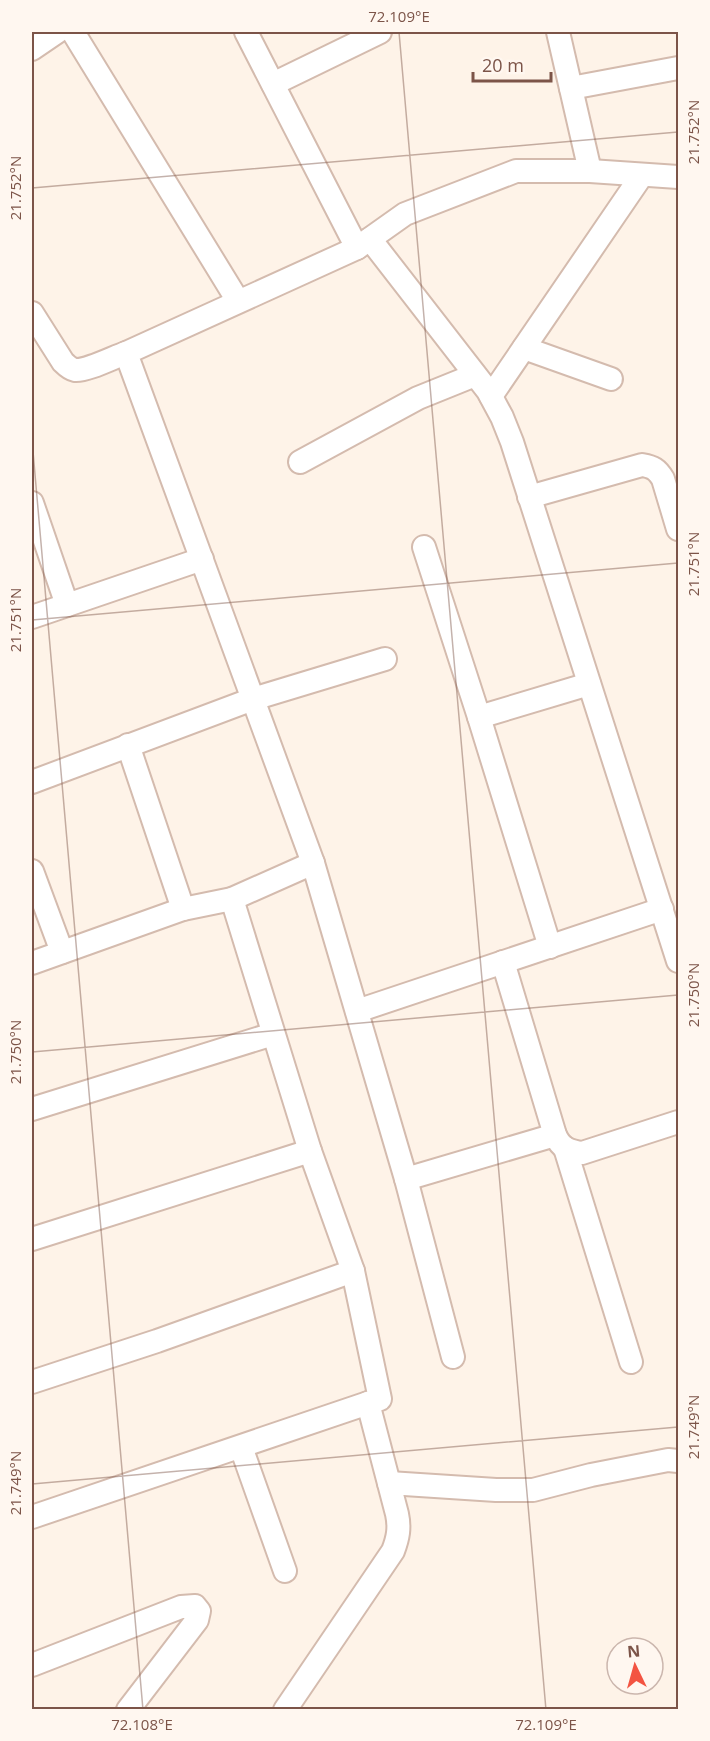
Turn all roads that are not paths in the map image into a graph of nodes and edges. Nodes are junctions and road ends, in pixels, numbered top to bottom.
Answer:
1 (57, 32) edge
2 (73, 32) edge
3 (246, 32) edge
4 (380, 32) edge
5 (558, 32) edge
6 (32, 49) edge
7 (678, 68) edge
8 (273, 84) junction
9 (571, 88) junction
10 (590, 171) junction
11 (642, 175) junction
12 (678, 177) edge
13 (364, 243) junction
14 (238, 302) junction
15 (32, 313) edge
16 (524, 348) junction
17 (126, 353) junction
18 (475, 375) junction
19 (611, 379) dead end
20 (491, 396) junction
21 (300, 462) dead end
22 (530, 498) junction
23 (32, 503) edge
24 (678, 529) edge
25 (424, 547) dead end
26 (202, 559) junction
27 (67, 605) junction
28 (32, 617) edge
29 (385, 659) dead end
30 (589, 684) junction
31 (253, 699) junction
32 (479, 717) junction
33 (128, 745) junction
34 (32, 782) edge
35 (313, 863) junction
36 (32, 871) edge
37 (232, 899) junction
38 (183, 909) junction
39 (662, 909) junction
40 (550, 947) junction
41 (62, 952) junction
42 (678, 961) edge
43 (503, 962) junction
44 (32, 963) edge
45 (357, 1011) junction
46 (273, 1034) junction
47 (32, 1109) edge
48 (678, 1122) edge
49 (560, 1142) junction
50 (310, 1151) junction
51 (406, 1179) junction
52 (32, 1239) edge
53 (353, 1271) junction
54 (453, 1357) dead end
55 (630, 1362) dead end
56 (32, 1382) edge
57 (368, 1403) junction
58 (242, 1447) junction
59 (678, 1461) edge
60 (389, 1484) junction
61 (32, 1517) edge
62 (285, 1571) dead end
63 (32, 1665) edge
64 (128, 1710) edge
65 (285, 1710) edge

1 - 6 street
2 - 14 street
3 - 8 street
4 - 8 street
5 - 9 street
7 - 9 street
8 - 13 street
9 - 10 street
10 - 11 street
10 - 13 street
11 - 12 street
11 - 16 street
13 - 14 street
13 - 18 street
14 - 17 street
15 - 17 street
16 - 19 street
16 - 20 street
17 - 26 street
18 - 20 street
18 - 21 street
20 - 22 street
22 - 24 street
22 - 30 street
23 - 27 street
25 - 32 street
26 - 27 street
26 - 31 street
27 - 28 street
29 - 31 street
30 - 32 street
30 - 39 street
31 - 33 street
31 - 35 street
32 - 40 street
33 - 34 street
33 - 38 street
35 - 37 street
35 - 45 street
36 - 41 street
37 - 38 street
37 - 46 street
38 - 41 street
39 - 40 street
39 - 42 street
40 - 43 street
41 - 44 street
43 - 45 street
43 - 49 street
45 - 51 street
46 - 47 street
46 - 50 street
48 - 49 street
49 - 51 street
49 - 55 street
50 - 52 street
50 - 53 street
51 - 54 street
53 - 56 street
53 - 57 street
57 - 58 street
57 - 60 street
58 - 61 street
58 - 62 street
59 - 60 street
60 - 65 street
63 - 64 street

